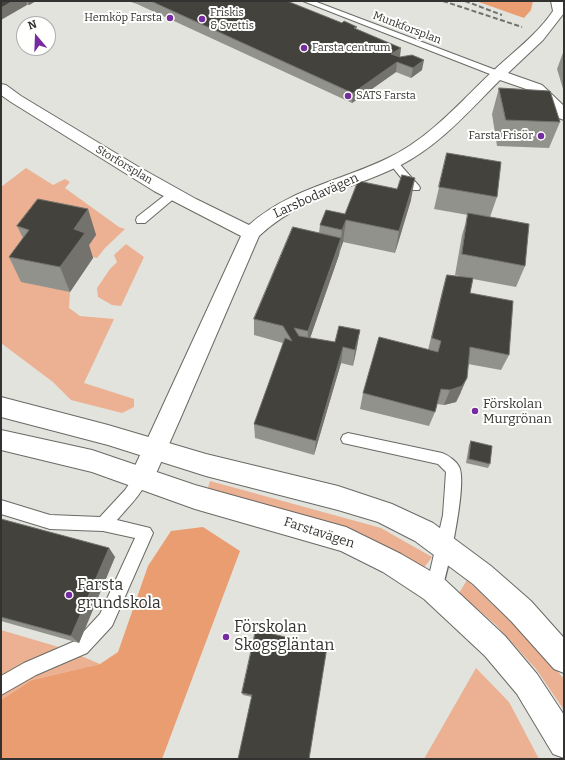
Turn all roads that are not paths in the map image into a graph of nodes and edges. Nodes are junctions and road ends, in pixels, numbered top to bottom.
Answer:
1 (307, 1) edge
2 (557, 1) edge
3 (498, 74) junction
4 (1, 88) edge
5 (564, 115) edge
6 (393, 162) junction
7 (415, 188) edge
8 (173, 194) junction
9 (141, 220) dead end
10 (251, 233) junction
11 (1, 407) edge
12 (348, 439) dead end
13 (1, 440) edge
14 (155, 449) junction
15 (142, 479) junction
16 (1, 507) edge
17 (103, 524) junction
18 (444, 546) junction
19 (434, 589) junction
20 (564, 658) edge
21 (1, 686) edge
22 (564, 743) edge

1 - 3 lane, Munkforsplan
2 - 3 street, Larsbodavägen
3 - 5 street
3 - 6 street, Larsbodavägen
4 - 8 street, Storforsplan
6 - 7 lane
6 - 10 street, Larsbodavägen
8 - 9 lane
8 - 10 street, Storforsplan
10 - 14 street, Larsbodavägen
11 - 14 street
12 - 18 lane
13 - 15 street, Farstavägen
14 - 15 street, Larsbodavägen
14 - 18 street
15 - 17 lane
15 - 19 street, Farstavägen
16 - 17 lane
17 - 21 lane
18 - 19 lane
18 - 20 street
19 - 22 street, Farstavägen

